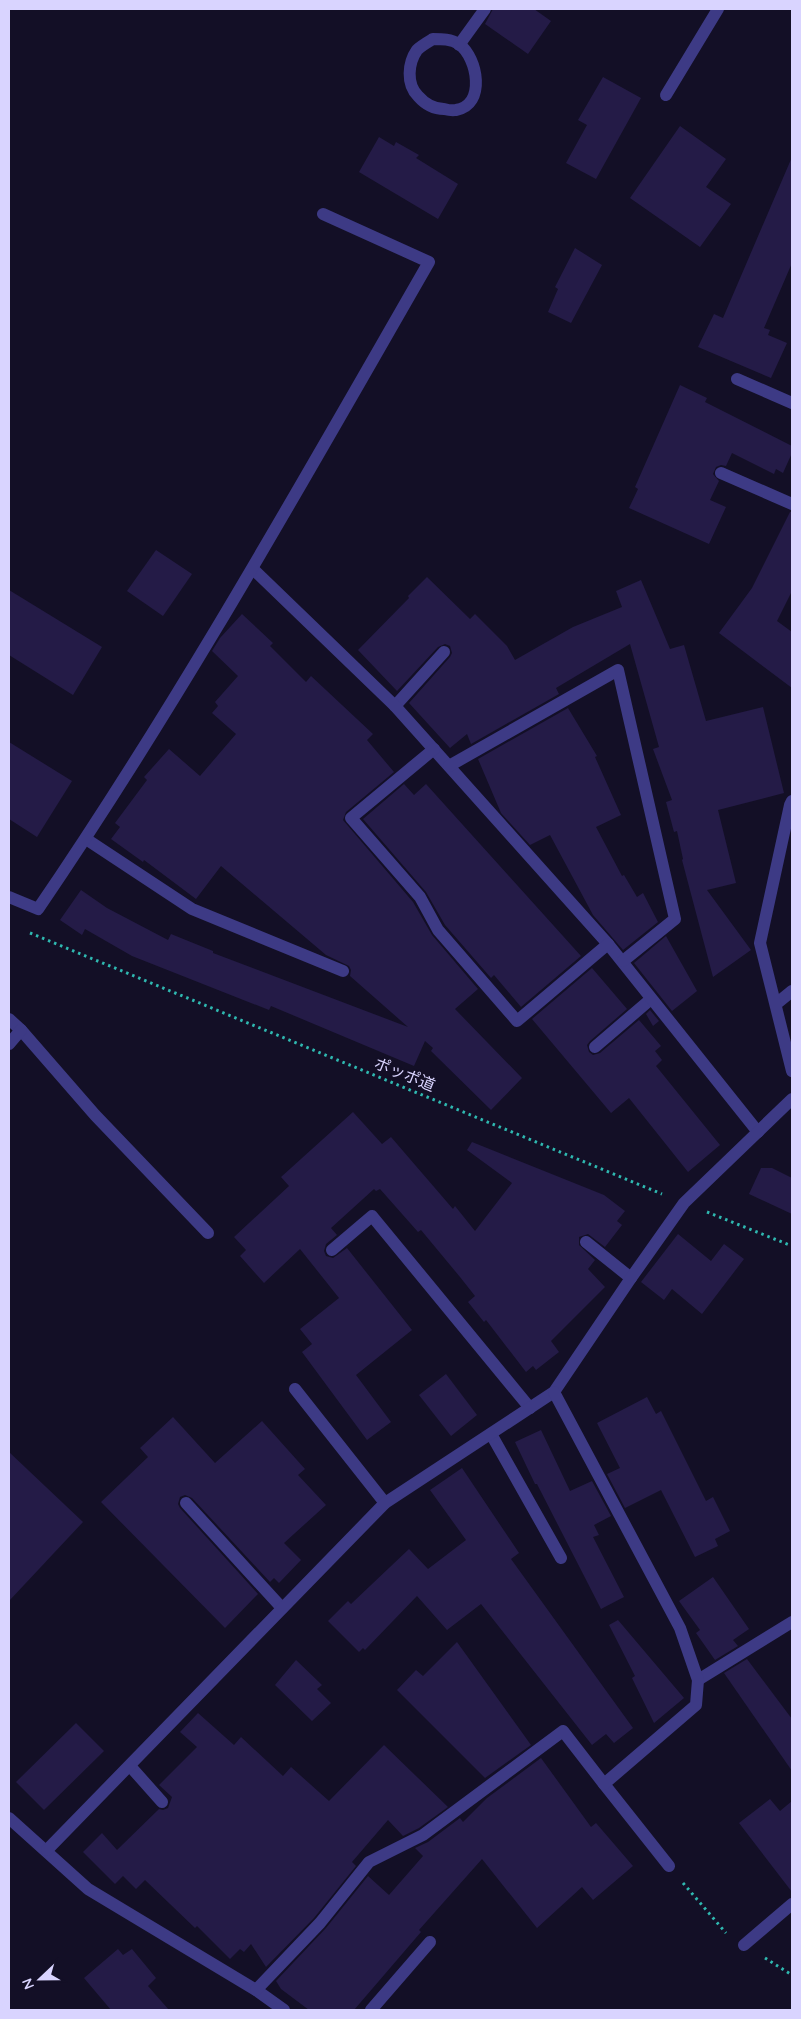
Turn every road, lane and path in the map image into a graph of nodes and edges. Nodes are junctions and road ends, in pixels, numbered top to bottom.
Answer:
1 (485, 9) edge
2 (718, 9) edge
3 (459, 45) junction
4 (666, 95) dead end
5 (323, 214) dead end
6 (736, 379) dead end
7 (792, 403) edge
8 (721, 473) dead end
9 (792, 504) edge
10 (252, 569) junction
11 (444, 652) dead end
12 (395, 706) junction
13 (434, 749) junction
14 (449, 766) junction
15 (792, 801) edge
16 (86, 839) junction
17 (9, 897) edge
18 (27, 932) dead end
19 (608, 944) junction
20 (623, 961) junction
21 (342, 971) dead end
22 (792, 991) edge
23 (651, 999) junction
24 (776, 1004) junction
25 (9, 1019) edge
26 (21, 1030) junction
27 (9, 1044) edge
28 (595, 1047) dead end
29 (792, 1071) edge
30 (792, 1099) edge
31 (758, 1132) junction
32 (684, 1203) junction
33 (208, 1232) dead end
34 (586, 1242) dead end
35 (792, 1246) edge
36 (332, 1250) dead end
37 (631, 1278) junction
38 (295, 1389) dead end
39 (554, 1392) junction
40 (530, 1408) junction
41 (491, 1434) junction
42 (186, 1503) dead end
43 (385, 1503) junction
44 (561, 1558) dead end
45 (282, 1608) junction
46 (792, 1622) edge
47 (698, 1680) junction
48 (130, 1766) junction
49 (604, 1784) junction
50 (162, 1802) dead end
51 (9, 1818) edge
52 (47, 1850) junction
53 (669, 1866) joint
54 (792, 1904) edge
55 (430, 1942) dead end
56 (744, 1945) junction
57 (792, 1975) edge
58 (256, 1990) junction
59 (284, 2010) edge
60 (371, 2010) edge

1 - 3 street
2 - 4 street
3 - 3 street
5 - 10 street
6 - 7 street
8 - 9 street
10 - 12 street
10 - 16 street
11 - 12 street
12 - 13 street
13 - 14 street
13 - 19 street
14 - 19 street
14 - 20 street
15 - 24 street
16 - 17 street
16 - 21 street
18 - 32 path, ポッポ道
19 - 20 street
20 - 23 street
22 - 24 street
23 - 28 street
23 - 31 street
24 - 29 street
25 - 26 street
26 - 27 street
26 - 33 street
30 - 31 street
31 - 32 street
32 - 35 path, ポッポ道
32 - 37 street
34 - 37 street
36 - 40 street
37 - 39 street
38 - 43 street
39 - 40 street
39 - 47 street
40 - 41 street
41 - 43 street
41 - 44 street
42 - 45 street
43 - 45 street
45 - 48 street
46 - 47 street
47 - 49 street
48 - 50 street
48 - 52 street
49 - 53 street
49 - 58 street
51 - 52 street
52 - 58 street
53 - 56 path
54 - 56 street
55 - 60 street
56 - 57 path
58 - 59 street

